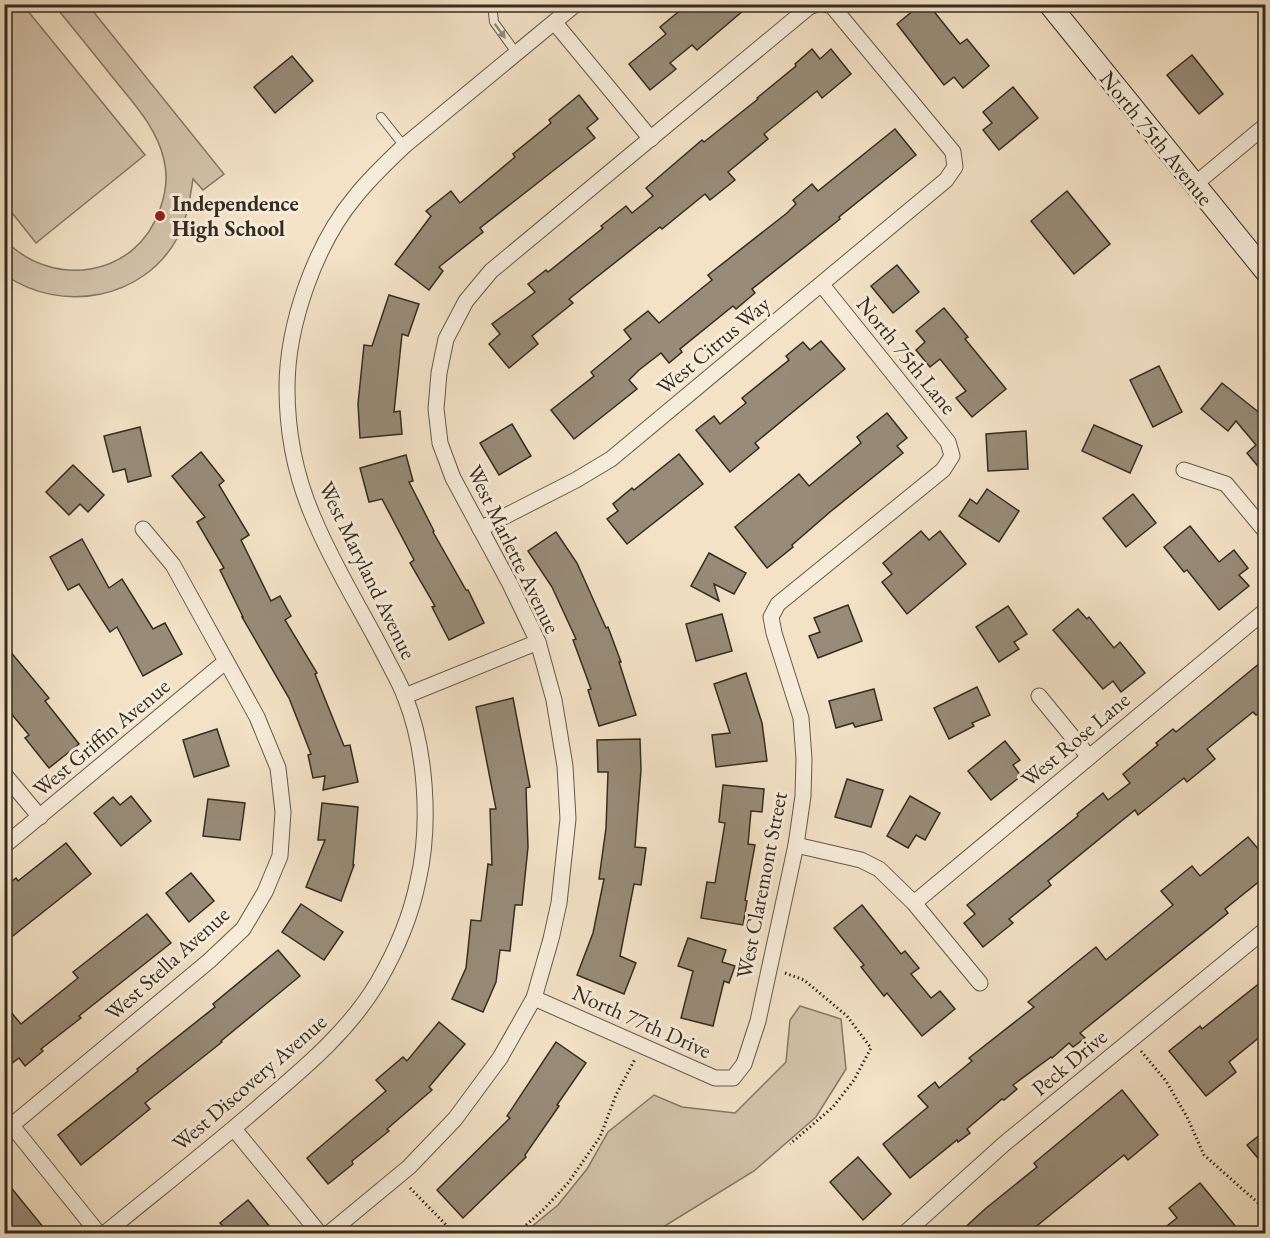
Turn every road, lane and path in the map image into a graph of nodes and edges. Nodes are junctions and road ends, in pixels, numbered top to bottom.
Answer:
1 (492, 4) edge
2 (576, 4) edge
3 (817, 4) edge
4 (824, 4) edge
5 (1048, 4) edge
6 (555, 23) junction
7 (516, 54) junction
8 (381, 117) dead end
9 (1266, 124) edge
10 (651, 139) junction
11 (404, 146) junction
12 (1194, 185) junction
13 (1266, 272) edge
14 (822, 285) junction
15 (952, 456) joint
16 (1184, 470) dead end
17 (143, 529) dead end
18 (480, 529) junction
19 (1266, 532) edge
20 (1266, 610) edge
21 (537, 642) junction
22 (225, 662) junction
23 (405, 696) junction
24 (1039, 696) dead end
25 (1089, 757) junction
26 (4, 774) edge
27 (40, 817) junction
28 (795, 845) junction
29 (4, 846) edge
30 (914, 903) junction
31 (1266, 929) edge
32 (770, 968) junction
33 (980, 983) dead end
34 (534, 998) junction
35 (1131, 1039) junction
36 (641, 1045) junction
37 (733, 1078) joint
38 (8, 1121) edge
39 (234, 1129) junction
40 (790, 1144) dead end
41 (398, 1176) junction
42 (1266, 1210) edge
43 (99, 1233) edge
44 (104, 1233) edge
45 (320, 1233) edge
46 (328, 1233) edge
47 (455, 1233) edge
48 (516, 1233) edge
49 (904, 1233) edge

1 -> 7 lane
2 - 6 street, West Maryland Avenue
3 - 10 street, West Marlette Avenue
4 - 14 street, West Citrus Way
5 - 12 main road, North 75th Avenue
6 - 7 street, West Maryland Avenue
6 - 10 street
7 - 11 street, West Maryland Avenue
8 - 11 lane
9 - 12 street
10 - 18 street, West Marlette Avenue
11 - 23 street, West Maryland Avenue
12 - 13 main road, North 75th Avenue
14 - 15 street, North 75th Lane
14 - 18 street, West Citrus Way
15 - 28 street, West Claremont Street
16 - 19 street
17 - 22 street
18 - 21 street, West Marlette Avenue
20 - 25 street, West Rose Lane
21 - 23 street
21 - 34 street, West Marlette Avenue
22 - 27 street, West Griffin Avenue
22 - 38 street, West Stella Avenue
23 - 39 street, West Discovery Avenue
24 - 25 street
25 - 30 street, West Rose Lane
26 - 27 street
27 - 29 street, West Griffin Avenue
28 - 30 street
28 - 32 street, West Claremont Street
30 - 33 street
31 - 35 street, Peck Drive
32 - 37 street, West Claremont Street
32 - 40 path
34 - 36 street, North 77th Drive
34 - 41 street, West Marlette Avenue
35 - 42 path
35 - 49 street, Peck Drive
36 - 37 street, North 77th Drive
36 - 48 path
38 - 43 street
39 - 44 street, West Discovery Avenue
39 - 45 street
41 - 46 street, West Marlette Avenue
41 - 47 path

